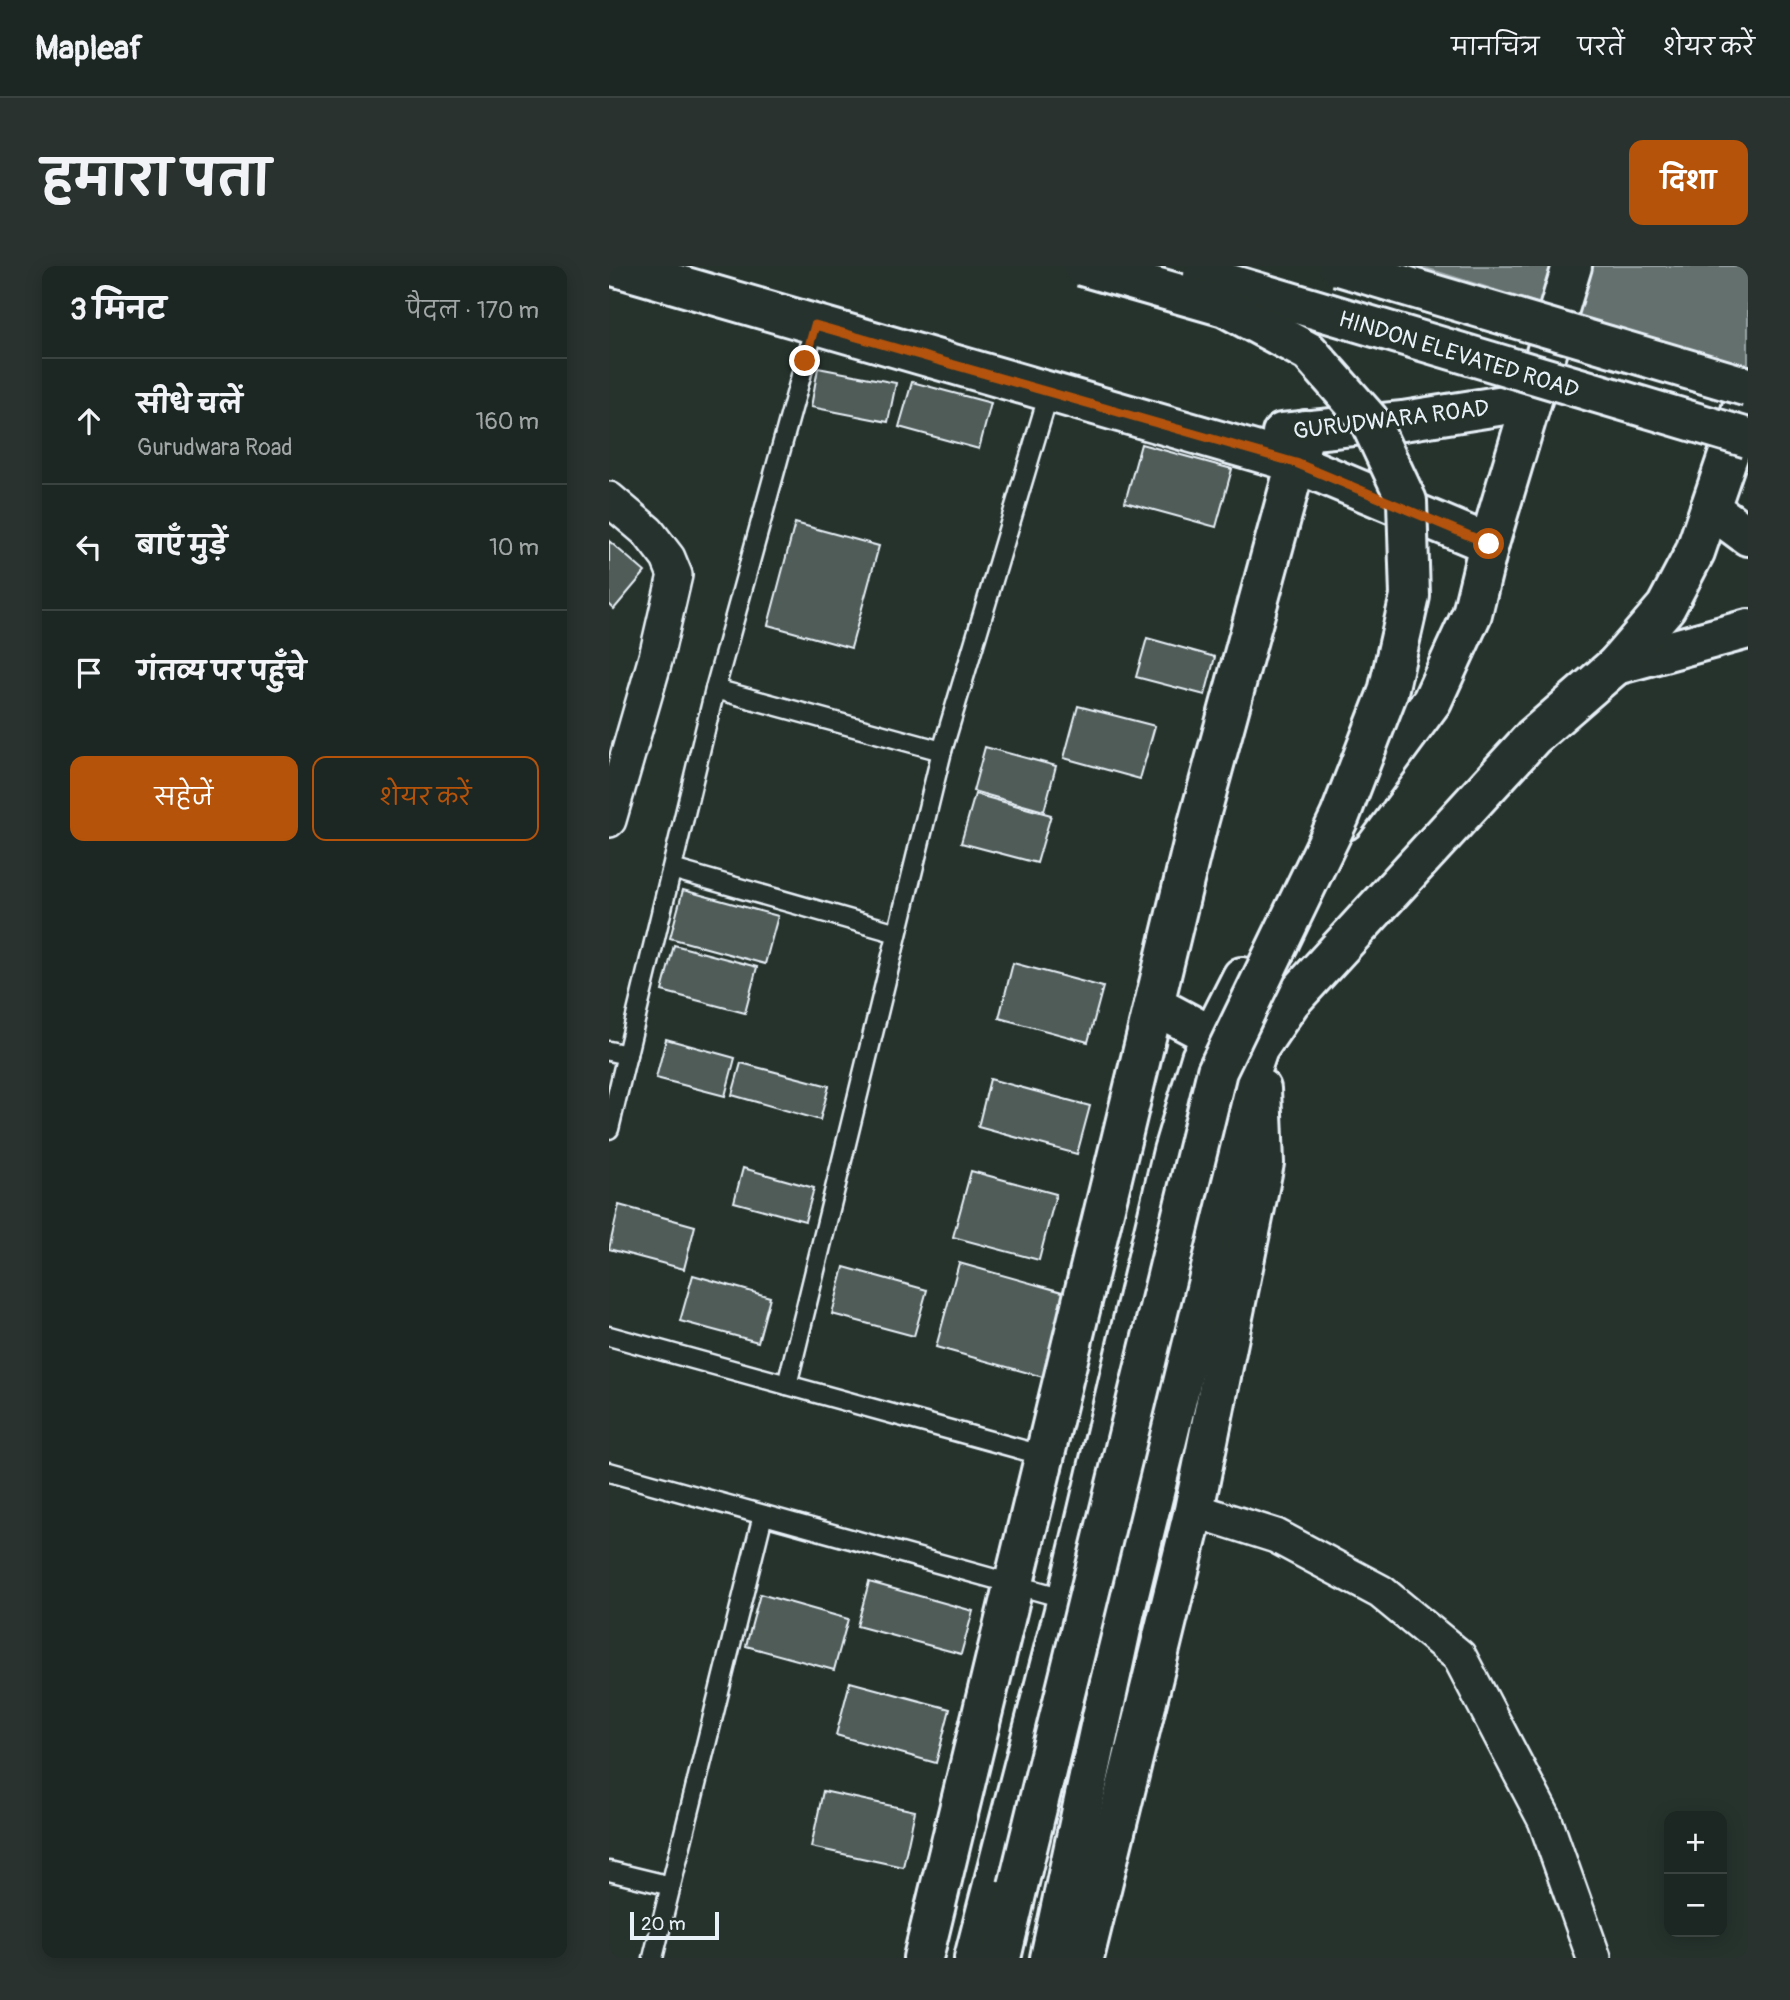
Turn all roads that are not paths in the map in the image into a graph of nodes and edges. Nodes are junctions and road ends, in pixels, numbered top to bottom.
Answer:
1 (613, 266) edge
2 (1082, 266) edge
3 (1171, 266) edge
4 (1338, 266) edge
5 (1571, 266) edge
6 (815, 325) junction
7 (1049, 393) junction
8 (1534, 393) junction
9 (1745, 408) edge
10 (1301, 447) junction
11 (609, 499) edge
12 (1710, 508) junction
13 (1748, 536) edge
14 (1489, 544) junction
15 (1748, 629) edge
16 (1616, 665) junction
17 (715, 689) junction
18 (942, 751) junction
19 (609, 820) edge
20 (672, 869) junction
21 (897, 933) junction
22 (1239, 982) junction
23 (1290, 1002) junction
24 (1154, 1004) junction
25 (1212, 1036) junction
26 (1258, 1049) junction
27 (609, 1051) edge
28 (627, 1055) junction
29 (609, 1129) edge
30 (609, 1336) edge
31 (787, 1385) junction
32 (1045, 1455) junction
33 (609, 1472) edge
34 (1194, 1510) junction
35 (763, 1515) junction
36 (1014, 1585) junction
37 (1067, 1599) junction
38 (609, 1871) edge
39 (671, 1886) junction
40 (653, 1958) edge
41 (923, 1958) edge
42 (974, 1958) edge
43 (1001, 1958) edge
44 (1050, 1958) edge
45 (1084, 1958) edge
46 (1594, 1958) edge

1 - 6 main road, GURUDWARA ROAD
2 - 43 main road, bridge
3 - 9 main road, HINDON ELEVATED ROAD, bridge
4 - 9 main road, bridge
5 - 8 main road, bridge
6 - 7 main road, GURUDWARA ROAD
6 - 17 lane
7 - 10 main road, GURUDWARA ROAD
7 - 18 lane
8 - 10 main road, GURUDWARA ROAD
8 - 14 main road
9 - 12 main road
10 - 14 main road, GURUDWARA ROAD
10 - 24 main road
11 - 19 street
12 - 13 main road
12 - 16 main road
14 - 22 main road
15 - 16 main road
16 - 23 main road
17 - 18 lane
17 - 20 lane
18 - 21 lane
20 - 21 lane
20 - 28 lane
21 - 31 lane
22 - 23 main road
22 - 25 main road
23 - 26 main road
24 - 25 main road
24 - 32 main road
25 - 37 main road
26 - 34 main road
26 - 44 main road
27 - 28 lane
28 - 29 lane
30 - 31 lane
31 - 32 lane
32 - 36 main road
33 - 35 lane
34 - 45 main road
34 - 46 street
35 - 36 lane
35 - 39 lane
36 - 37 lane
36 - 41 main road
37 - 42 main road
38 - 39 lane
39 - 40 lane

